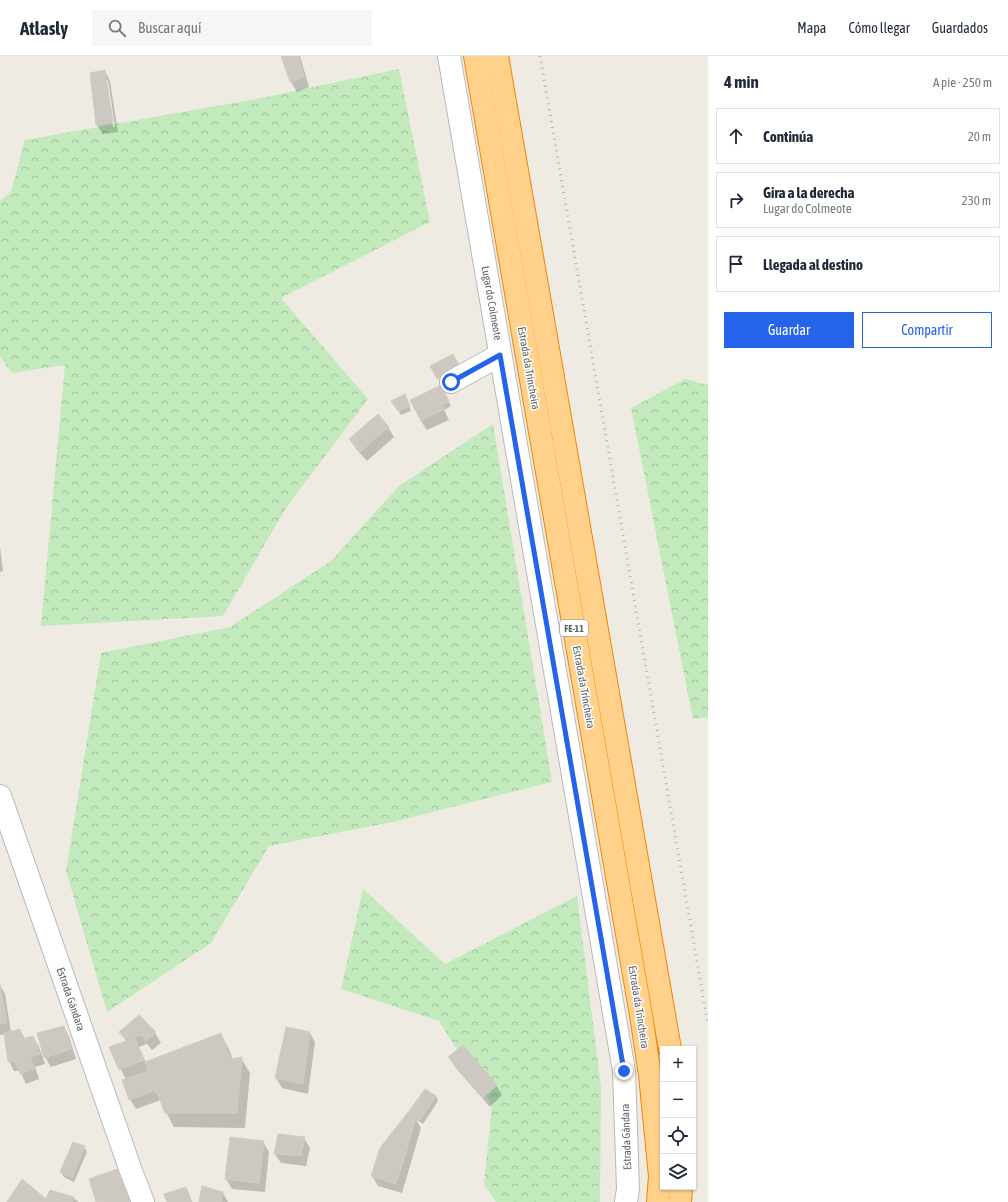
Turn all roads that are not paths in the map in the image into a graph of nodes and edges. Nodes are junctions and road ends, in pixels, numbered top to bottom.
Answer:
1 (449, 56) edge
2 (475, 56) edge
3 (497, 56) edge
4 (500, 355) junction
5 (451, 382) dead end
6 (0, 796) edge
7 (669, 1046) edge
8 (624, 1071) joint
9 (681, 1190) edge
10 (143, 1202) edge
11 (626, 1202) edge
12 (658, 1202) edge
13 (680, 1202) edge

1 - 4 street, Lugar do Colmeote
2 - 12 highway, Estrada da Trincheira / FE-11
3 - 7 highway, Estrada da Trincheira / FE-11
4 - 5 street
4 - 8 street, Lugar do Colmeote
6 - 10 street, Estrada Gándara
8 - 11 street, Estrada Gándara
9 - 13 highway

